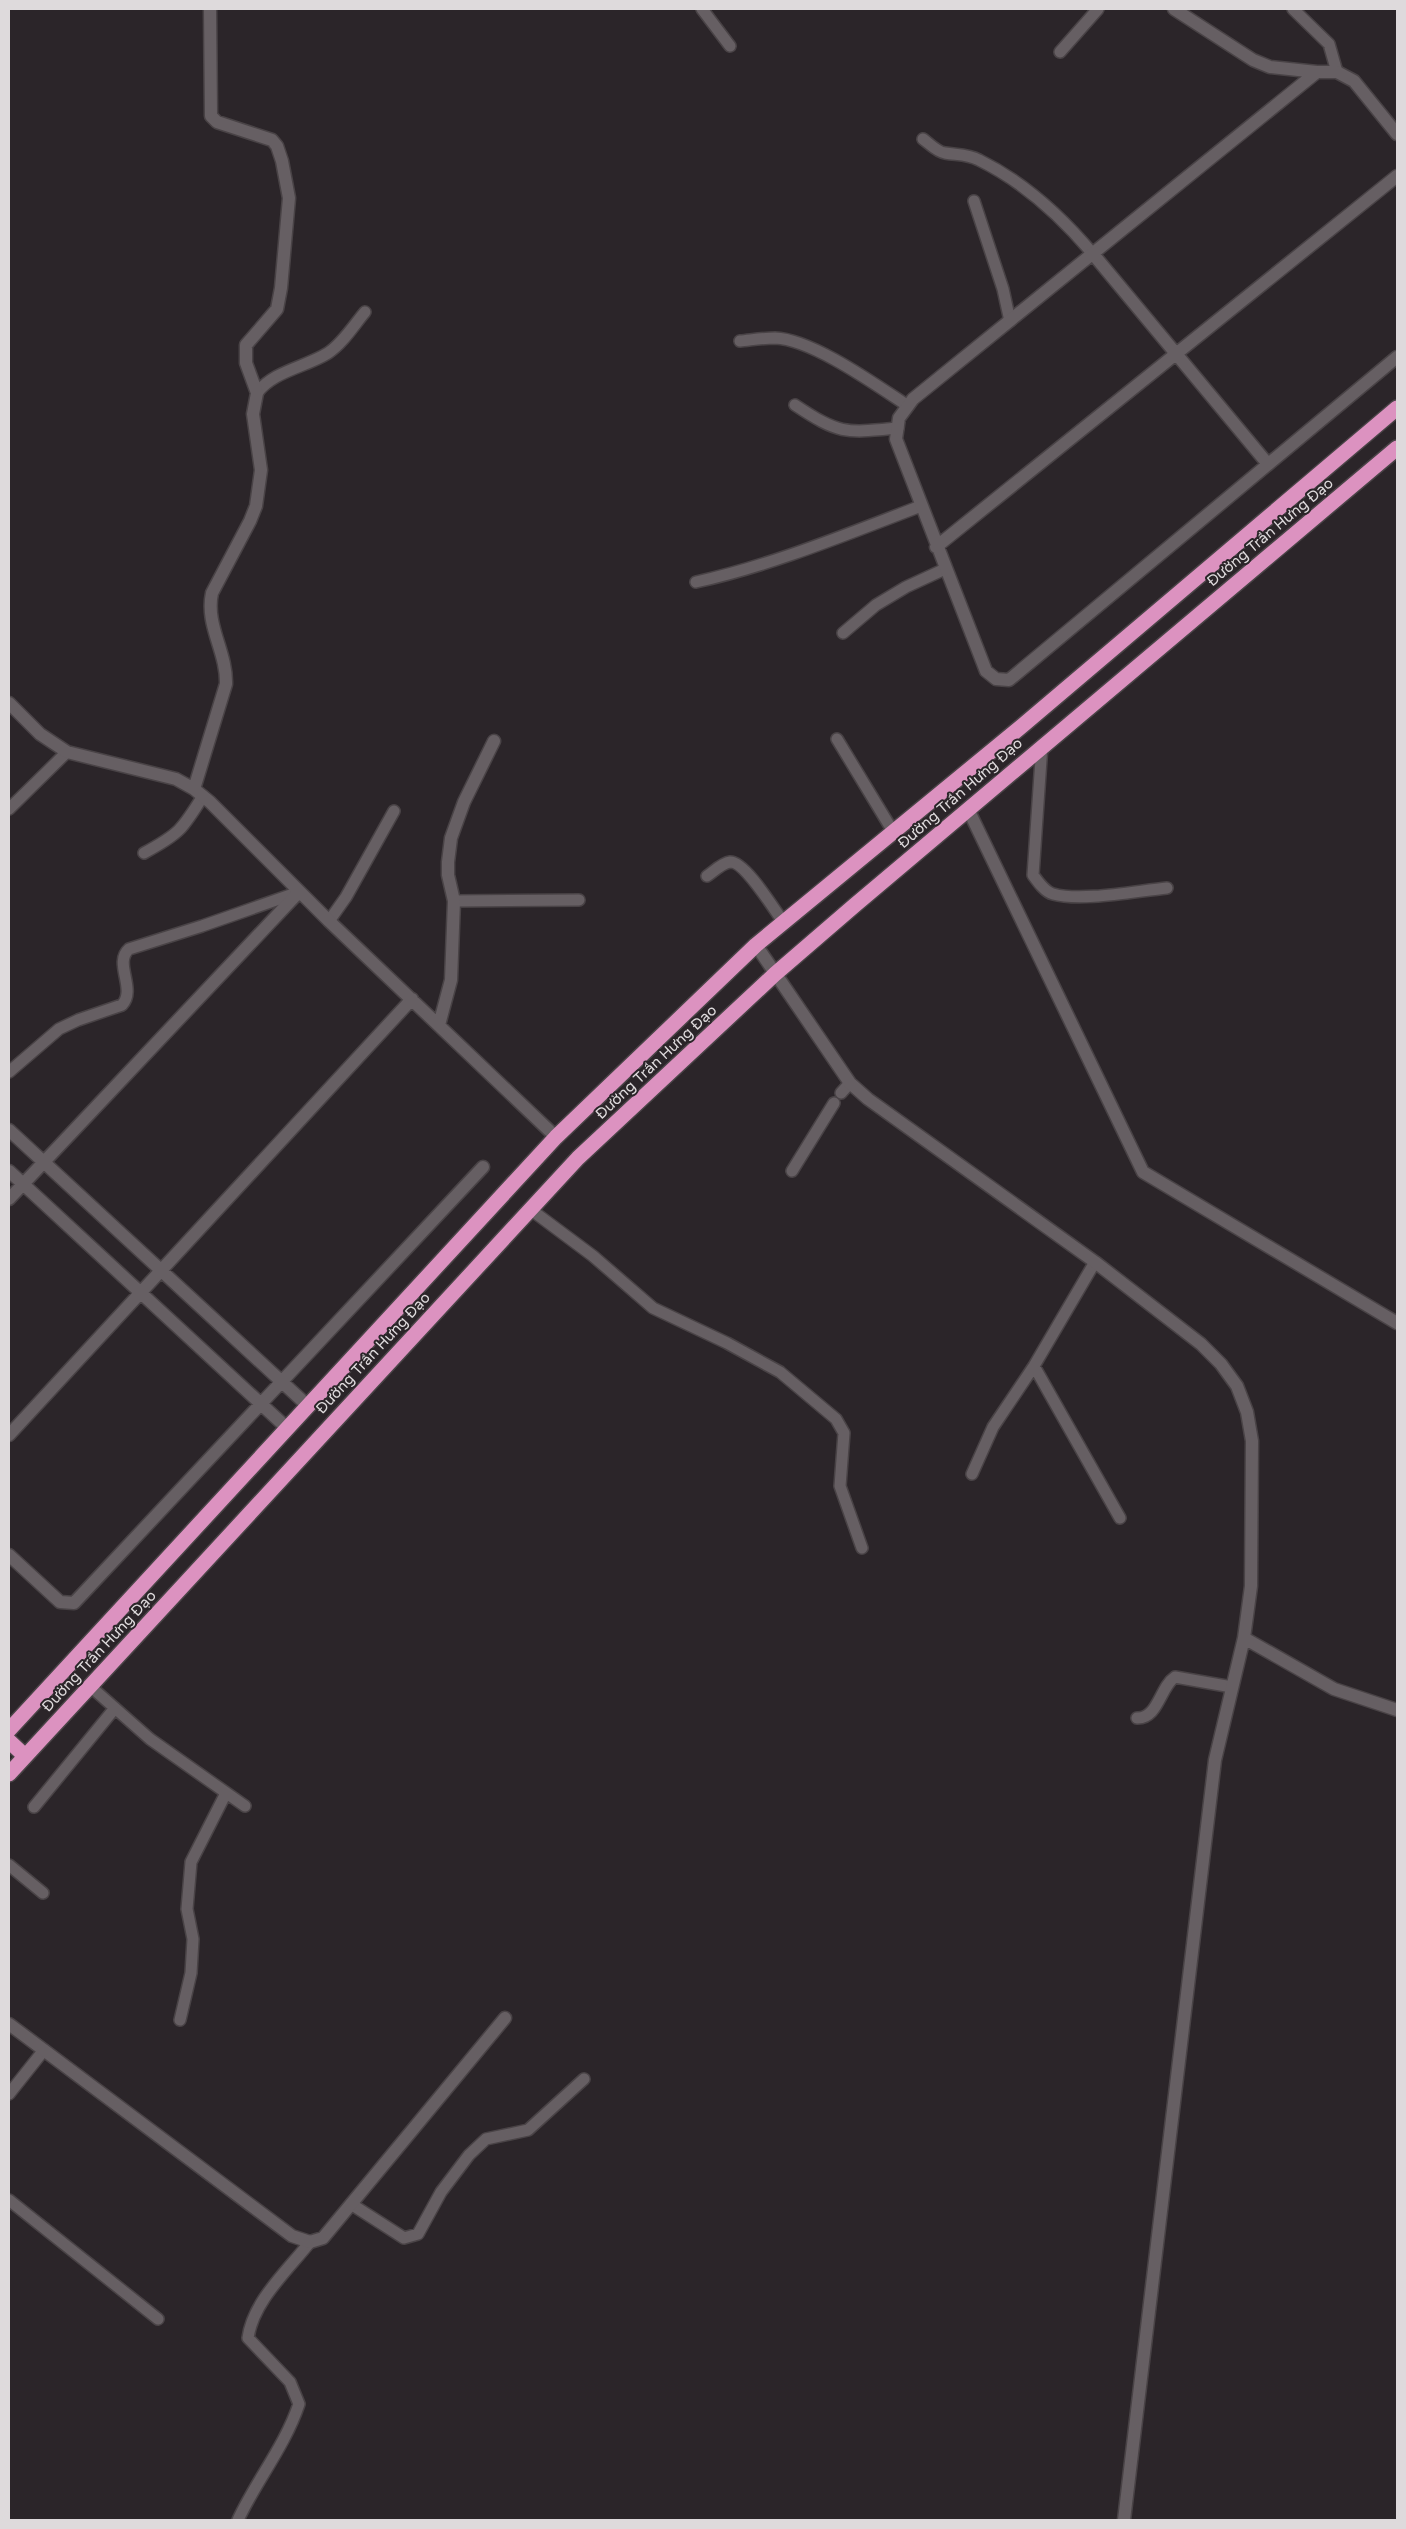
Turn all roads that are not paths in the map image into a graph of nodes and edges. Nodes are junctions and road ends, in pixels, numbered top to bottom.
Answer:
1 (210, 9) edge
2 (702, 9) edge
3 (1098, 9) edge
4 (1174, 9) edge
5 (1293, 9) edge
6 (730, 46) dead end
7 (1060, 52) dead end
8 (1318, 72) junction
9 (1337, 72) junction
10 (1397, 134) edge
11 (923, 139) dead end
12 (1397, 176) edge
13 (974, 202) dead end
14 (1093, 254) junction
15 (365, 312) dead end
16 (1010, 321) junction
17 (740, 341) dead end
18 (1176, 354) junction
19 (1397, 357) edge
20 (257, 393) junction
21 (795, 405) dead end
22 (908, 406) junction
23 (1397, 408) edge
24 (898, 428) junction
25 (1397, 448) edge
26 (1267, 463) junction
27 (921, 506) junction
28 (936, 547) junction
29 (945, 569) junction
30 (696, 582) dead end
31 (842, 633) dead end
32 (9, 703) edge
33 (837, 739) dead end
34 (494, 741) dead end
35 (1042, 746) junction
36 (67, 752) junction
37 (198, 792) junction
38 (9, 809) edge
39 (968, 809) junction
40 (394, 811) dead end
41 (894, 832) junction
42 (144, 852) dead end
43 (707, 876) dead end
44 (1167, 888) dead end
45 (299, 892) junction
46 (579, 900) dead end
47 (454, 901) junction
48 (329, 921) junction
49 (784, 923) junction
50 (756, 946) junction
51 (776, 974) junction
52 (412, 999) junction
53 (439, 1025) junction
54 (9, 1072) edge
55 (850, 1083) junction
56 (841, 1093) dead end
57 (834, 1103) dead end
58 (9, 1130) edge
59 (556, 1137) junction
60 (43, 1162) junction
61 (483, 1167) dead end
62 (792, 1171) dead end
63 (9, 1172) edge
64 (22, 1184) junction
65 (9, 1199) edge
66 (530, 1209) junction
67 (1095, 1262) junction
68 (161, 1271) junction
69 (140, 1293) junction
70 (1397, 1323) edge
71 (1034, 1366) junction
72 (281, 1382) junction
73 (260, 1403) junction
74 (308, 1406) junction
75 (287, 1428) junction
76 (9, 1435) edge
77 (972, 1474) dead end
78 (1120, 1518) dead end
79 (862, 1548) dead end
80 (9, 1555) edge
81 (1244, 1638) junction
82 (90, 1686) junction
83 (1232, 1687) junction
84 (115, 1708) junction
85 (1397, 1710) edge
86 (1137, 1718) dead end
87 (9, 1730) edge
88 (9, 1741) edge
89 (25, 1756) junction
90 (9, 1774) edge
91 (226, 1793) junction
92 (245, 1806) dead end
93 (34, 1807) dead end
94 (9, 1865) edge
95 (43, 1892) dead end
96 (505, 2018) dead end
97 (180, 2020) dead end
98 (9, 2024) edge
99 (44, 2050) junction
100 (584, 2079) dead end
101 (9, 2094) edge
102 (9, 2200) edge
103 (351, 2204) junction
104 (310, 2242) junction
105 (158, 2319) dead end
106 (238, 2520) edge
107 (1124, 2520) edge

1 - 20 street
2 - 6 lane
3 - 7 lane
4 - 8 street
5 - 9 lane
8 - 9 street
8 - 14 street
9 - 10 street
11 - 14 lane
12 - 18 street
13 - 16 lane
14 - 16 street
14 - 18 street
15 - 20 lane
16 - 22 street
17 - 22 lane
18 - 26 street
18 - 28 street
19 - 26 street
20 - 37 street
21 - 24 lane
22 - 24 street
23 - 41 highway, Đường Trần Hưng Đạo
24 - 27 street
25 - 35 highway, Đường Trần Hưng Đạo
26 - 29 street
27 - 28 street
27 - 30 lane
28 - 29 street
29 - 31 lane
32 - 36 street
33 - 41 lane
34 - 47 street
35 - 39 highway, Đường Trần Hưng Đạo
35 - 44 lane
36 - 37 street
36 - 38 lane
37 - 42 lane
37 - 45 street
39 - 51 highway, Đường Trần Hưng Đạo
39 - 70 street
40 - 48 lane
41 - 49 highway, Đường Trần Hưng Đạo
43 - 49 lane
45 - 48 street
45 - 54 lane
45 - 60 street
46 - 47 lane
47 - 53 street
48 - 52 street
49 - 50 highway, Đường Trần Hưng Đạo
50 - 51 street
50 - 59 highway, Đường Trần Hưng Đạo
51 - 55 street
51 - 66 highway, Đường Trần Hưng Đạo
52 - 53 street
52 - 68 street
53 - 59 street
55 - 56 lane
55 - 67 street
57 - 62 lane
58 - 60 street
59 - 74 highway, Đường Trần Hưng Đạo
60 - 64 street
60 - 68 street
61 - 72 street
63 - 64 street
64 - 65 street
64 - 69 street
66 - 79 lane
66 - 82 highway, Đường Trần Hưng Đạo
67 - 71 lane
67 - 81 street
68 - 69 street
68 - 72 street
69 - 73 street
69 - 76 street
71 - 77 lane
71 - 78 lane
72 - 73 street
72 - 74 street
73 - 75 street
73 - 80 street
74 - 75 highway, Đường Trần Hưng Đạo
75 - 87 highway, Đường Trần Hưng Đạo
81 - 83 street
81 - 85 street
82 - 84 lane
82 - 89 highway, Đường Trần Hưng Đạo
83 - 86 lane
83 - 107 street
84 - 91 lane
84 - 93 lane
88 - 89 highway
89 - 90 highway, Đường Trần Hưng Đạo
91 - 92 lane
91 - 97 lane
94 - 95 lane
96 - 103 street
98 - 99 street
99 - 101 lane
99 - 104 street
100 - 103 lane
102 - 105 lane
103 - 104 street
104 - 106 lane

